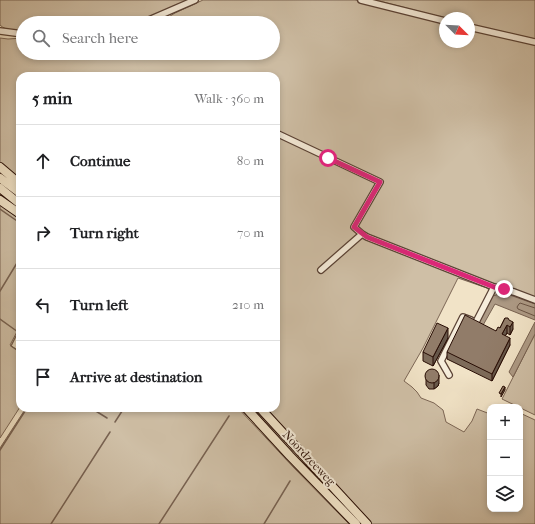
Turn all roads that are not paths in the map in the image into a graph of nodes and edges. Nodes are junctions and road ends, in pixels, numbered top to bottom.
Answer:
1 (195, 0) edge
2 (362, 0) edge
3 (158, 16) edge
4 (439, 19) edge
5 (475, 27) edge
6 (0, 30) edge
7 (16, 33) edge
8 (535, 42) edge
9 (280, 135) edge
10 (0, 167) edge
11 (0, 178) edge
12 (16, 181) edge
13 (0, 188) edge
14 (16, 190) edge
15 (0, 200) edge
16 (16, 201) edge
17 (16, 211) edge
18 (362, 234) junction
19 (321, 270) dead end
20 (494, 287) junction
21 (535, 300) edge
22 (449, 375) dead end
23 (250, 412) edge
24 (264, 412) edge
25 (356, 524) edge
26 (367, 524) edge

1 - 3 street
2 - 4 street
5 - 8 street
6 - 7 street
9 - 18 street
10 - 12 highway
11 - 14 highway
13 - 16 highway
15 - 17 highway
18 - 19 street
18 - 20 street
20 - 21 street
20 - 22 street
23 - 25 highway, Noordzeeweg
24 - 26 highway, Noordzeeweg

